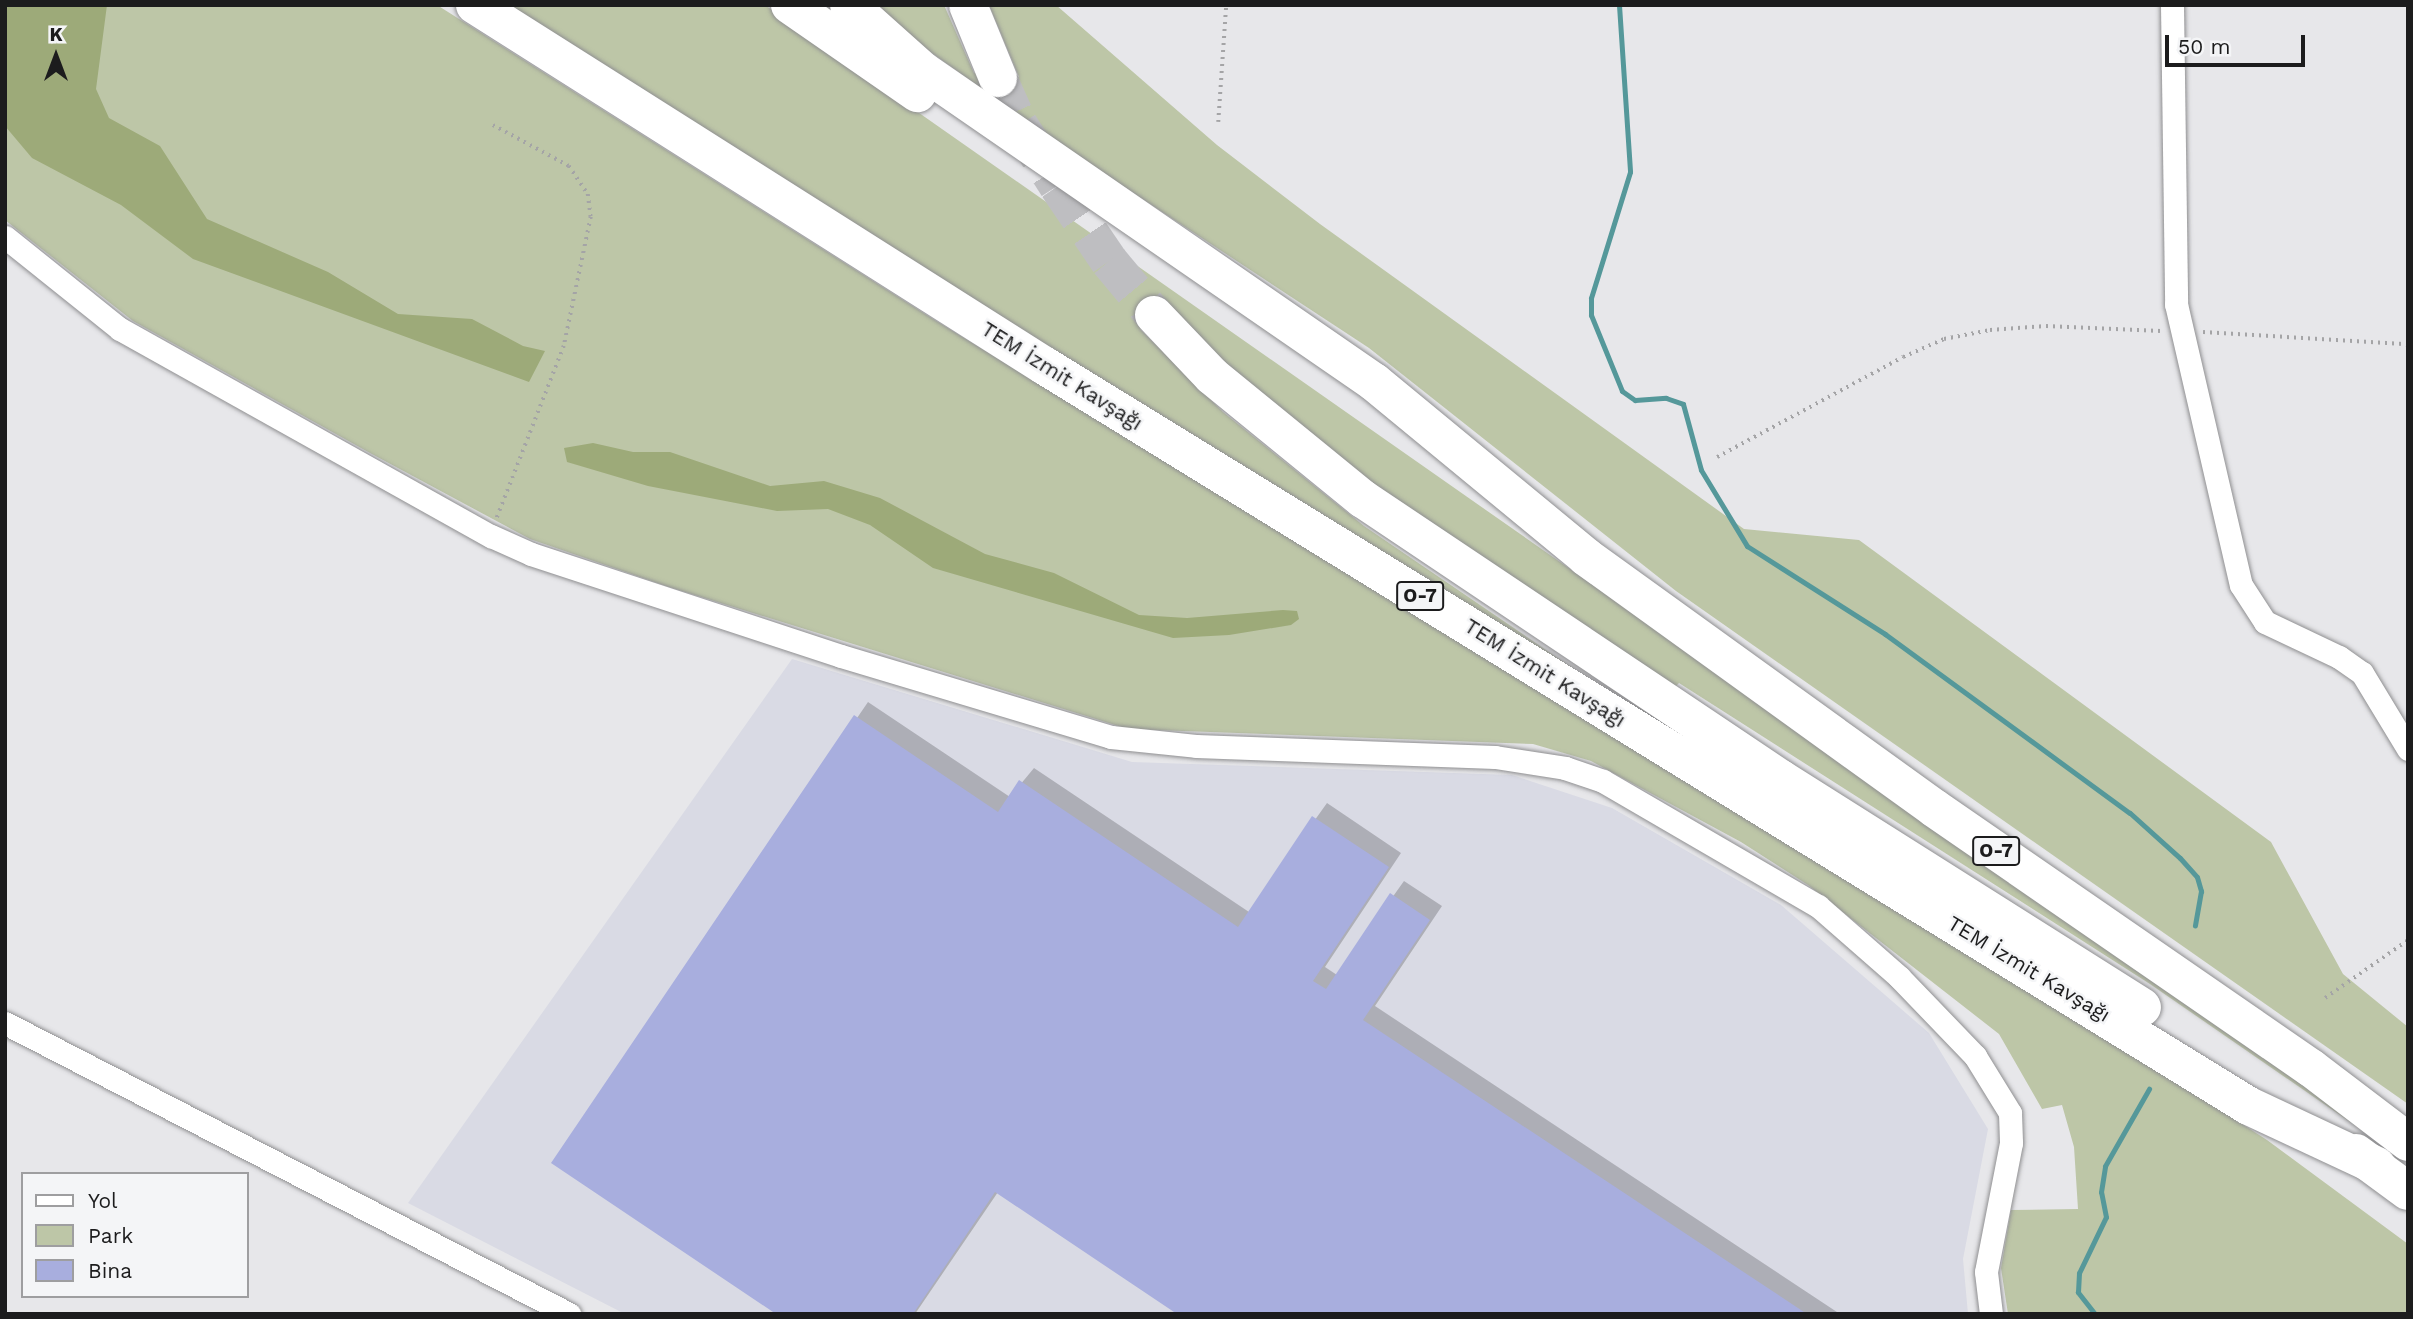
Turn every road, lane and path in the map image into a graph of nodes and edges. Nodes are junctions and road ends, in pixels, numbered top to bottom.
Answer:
1 (475, 5) edge
2 (790, 5) edge
3 (849, 5) edge
4 (968, 5) edge
5 (1226, 5) edge
6 (2172, 5) edge
7 (998, 78) tunnel mouth
8 (1218, 122) dead end
9 (493, 125) dead end
10 (5, 237) edge
11 (1154, 314) tunnel mouth
12 (2182, 332) junction
13 (2408, 344) edge
14 (1717, 457) dead end
15 (491, 536) junction
16 (1586, 557) junction
17 (2408, 749) edge
18 (2408, 940) edge
19 (2325, 998) dead end
20 (5, 1023) edge
21 (2408, 1142) edge
22 (2376, 1167) junction
23 (2408, 1191) edge
24 (569, 1314) edge
25 (1992, 1314) edge

1 - 22 highway, TEM İzmit Kavşağı / O-7
2 - 16 highway, O-7
3 - 16 highway
4 - 7 highway
5 - 8 path
6 - 12 street
9 - 15 path
10 - 15 street
11 - 22 highway
12 - 13 path
12 - 14 path
12 - 17 street
15 - 25 street
16 - 21 highway, O-7
18 - 19 path
20 - 24 street
22 - 23 highway, O-7

